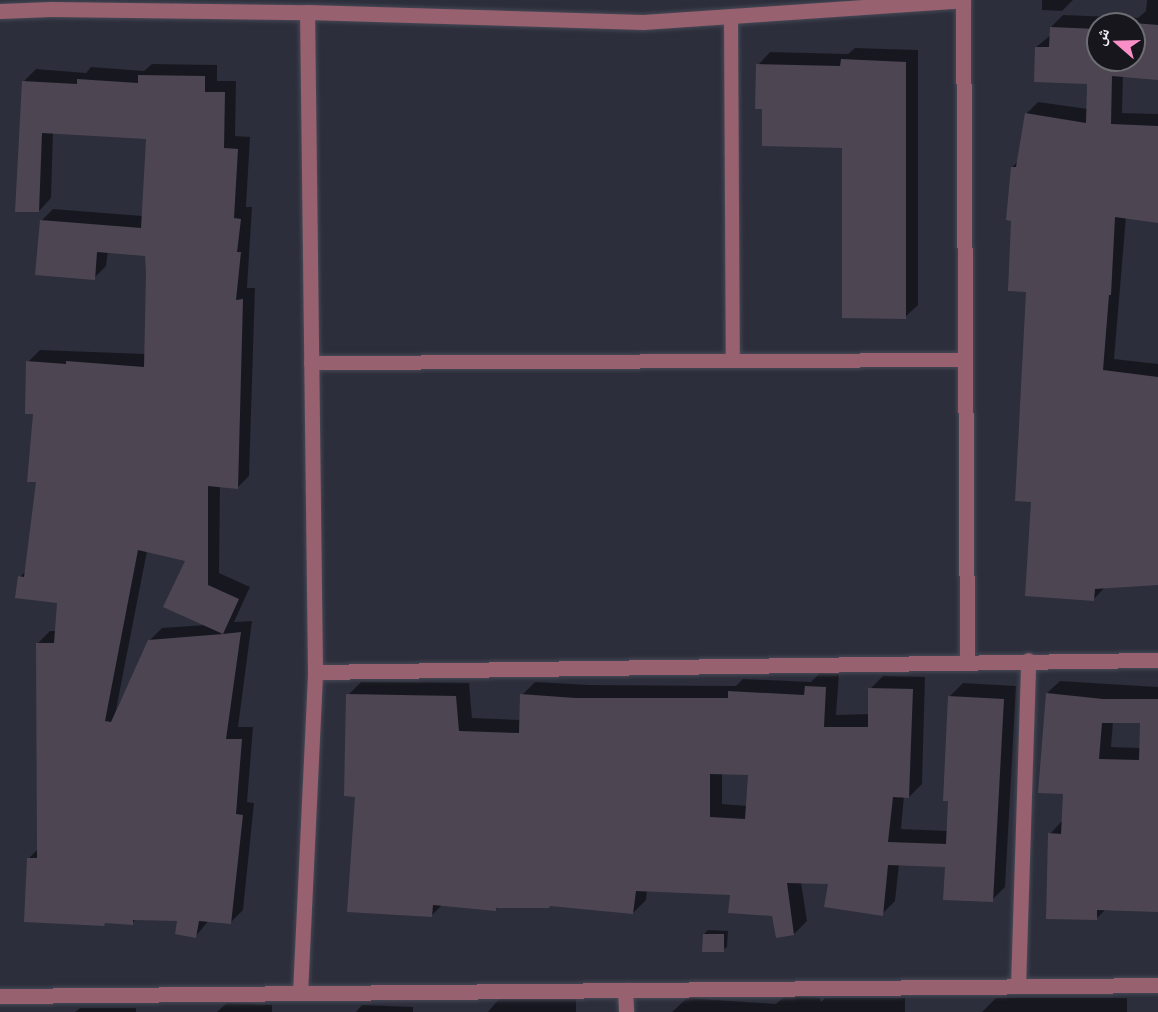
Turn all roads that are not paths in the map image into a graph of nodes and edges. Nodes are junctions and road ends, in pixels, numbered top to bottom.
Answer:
1 (963, 0) edge
2 (51, 4) edge
3 (0, 11) edge
4 (307, 12) junction
5 (731, 16) junction
6 (965, 360) junction
7 (733, 361) junction
8 (311, 363) junction
9 (1028, 660) junction
10 (1158, 660) edge
11 (966, 662) junction
12 (315, 672) junction
13 (1158, 985) edge
14 (1018, 986) junction
15 (625, 990) junction
16 (300, 993) junction
17 (0, 996) edge
18 (626, 1012) edge

1 - 5 street
1 - 6 street
2 - 3 street
2 - 4 street
4 - 5 street
4 - 8 street
5 - 7 lane
6 - 7 lane
6 - 11 street
7 - 8 lane
8 - 12 street
9 - 10 street
9 - 11 street
9 - 14 street
11 - 12 street
12 - 16 street
13 - 14 street
14 - 15 street
15 - 16 street
15 - 18 street
16 - 17 street

